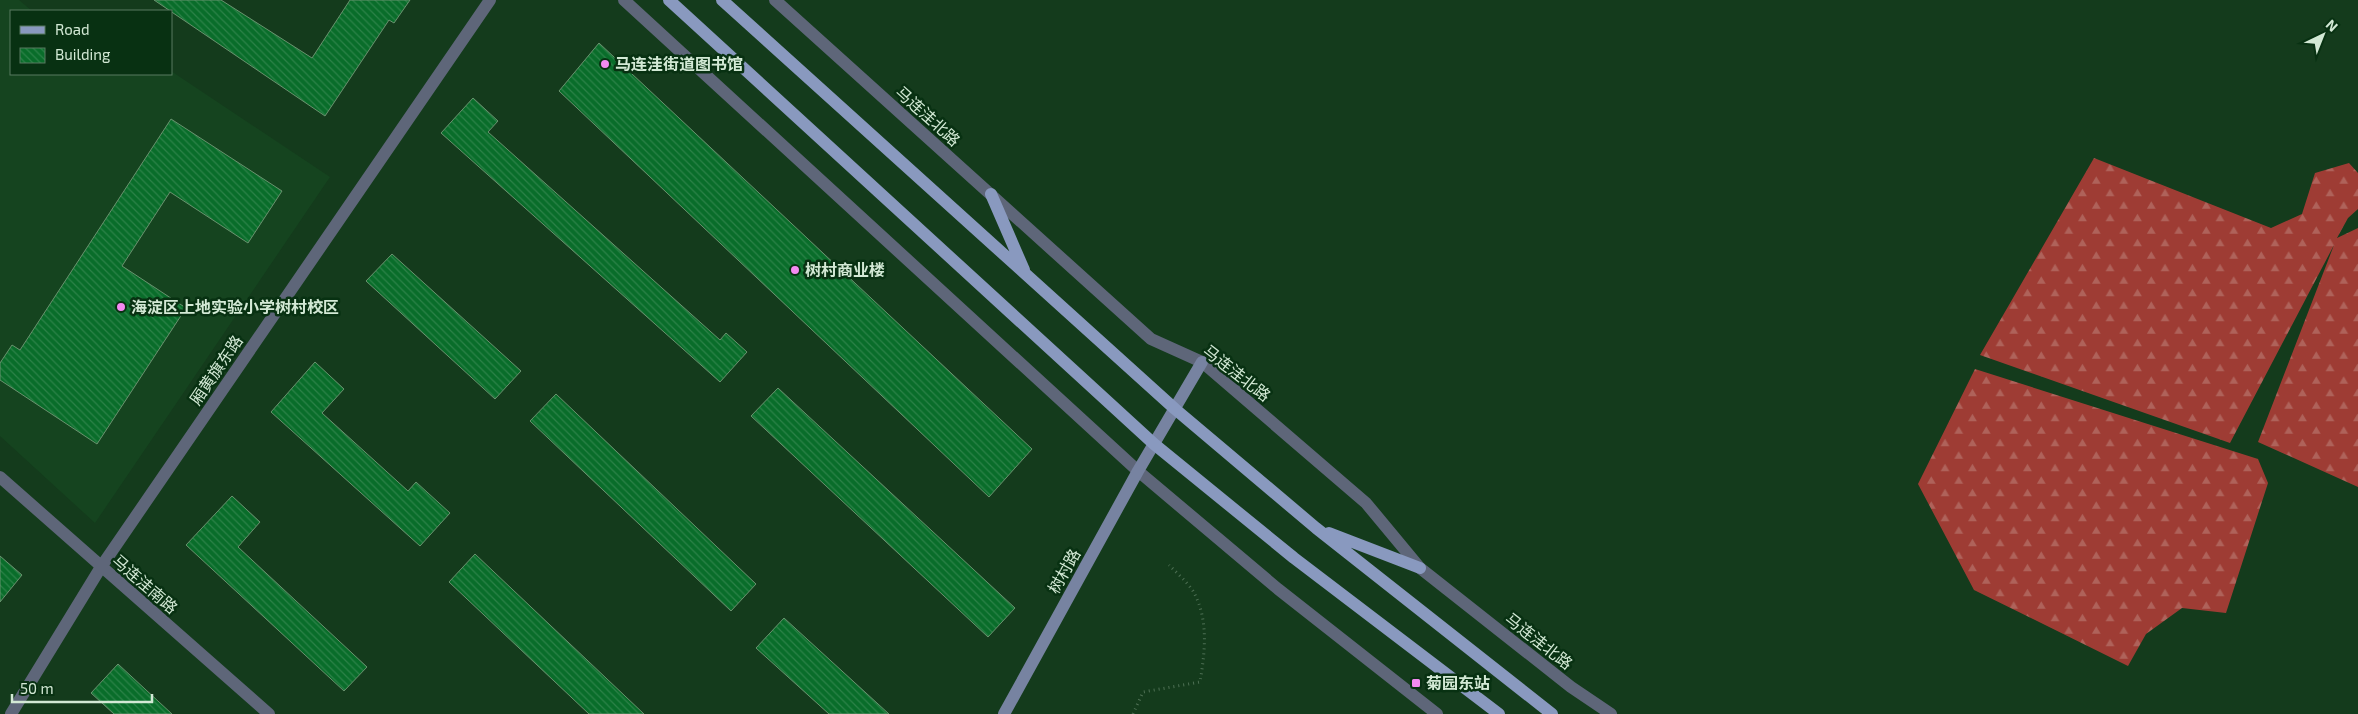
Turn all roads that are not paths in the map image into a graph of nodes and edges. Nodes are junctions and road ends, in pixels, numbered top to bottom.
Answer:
1 (490, 0) edge
2 (624, 0) edge
3 (669, 0) edge
4 (722, 0) edge
5 (775, 0) edge
6 (991, 194) junction
7 (1026, 275) junction
8 (1202, 362) junction
9 (1175, 409) junction
10 (1154, 444) junction
11 (1138, 471) junction
12 (0, 477) edge
13 (1316, 528) junction
14 (101, 567) junction
15 (1420, 568) junction
16 (11, 714) edge
17 (269, 714) edge
18 (1004, 714) edge
19 (1437, 714) edge
20 (1499, 714) edge
21 (1552, 714) edge
22 (1611, 714) edge

1 - 14 street, 厢黄旗东路
2 - 11 street
3 - 10 main road
4 - 7 main road
5 - 6 street, 马连洼北路
6 - 7 main road
6 - 8 street, 马连洼北路
7 - 9 main road
8 - 9 main road, 树村路
8 - 15 street, 马连洼北路
9 - 10 main road, 树村路
9 - 13 main road
10 - 11 main road, 树村路
10 - 20 main road
11 - 18 main road, 树村路
11 - 19 street
12 - 14 street, 马连洼南路
13 - 15 main road
13 - 21 main road
14 - 16 street, 厢黄旗东路
14 - 17 street, 马连洼南路
15 - 22 street, 马连洼北路

